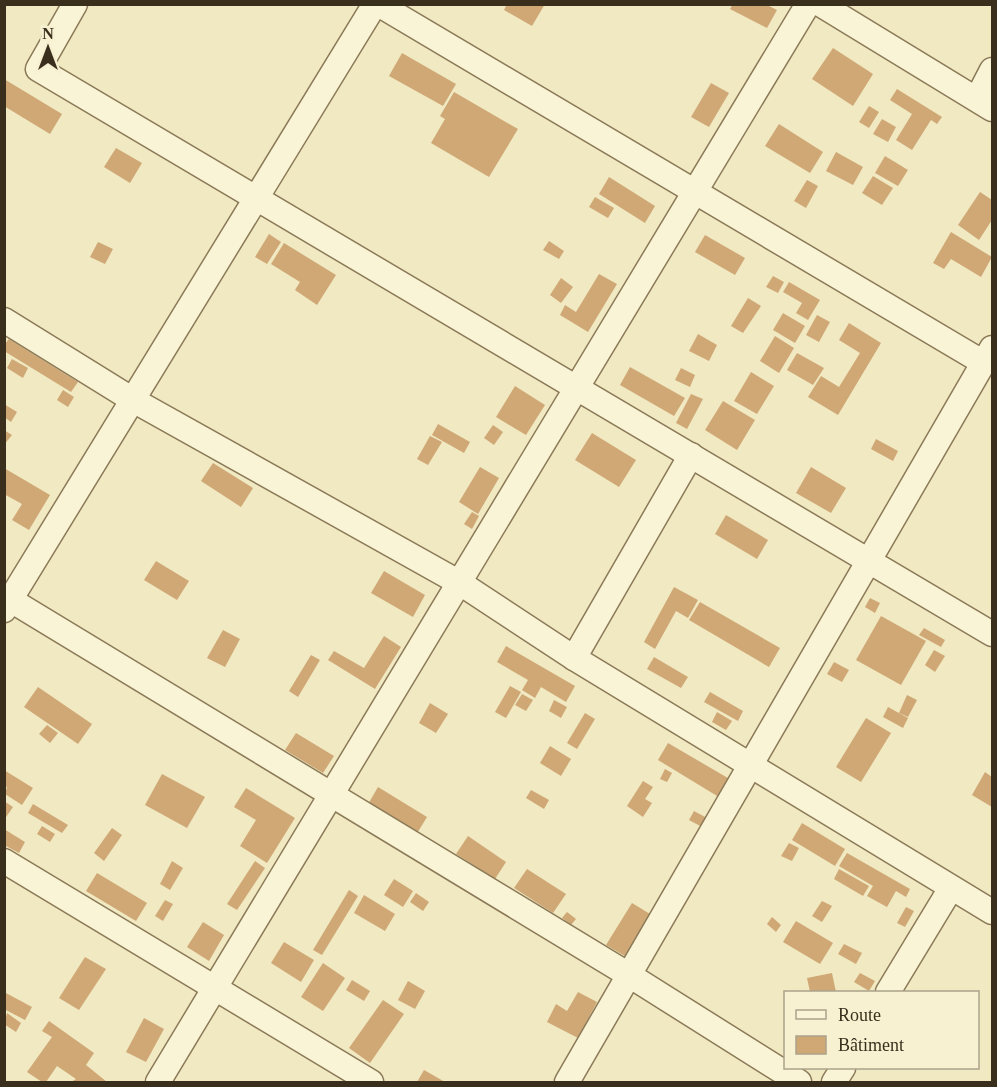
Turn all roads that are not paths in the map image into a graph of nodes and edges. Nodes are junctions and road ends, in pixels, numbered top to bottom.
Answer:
1 (75, 4) edge
2 (376, 4) edge
3 (808, 4) edge
4 (820, 4) edge
5 (993, 70) edge
6 (985, 104) edge
7 (695, 193) junction
8 (256, 198) junction
9 (4, 320) edge
10 (988, 356) edge
11 (577, 388) junction
12 (133, 400) junction
13 (691, 455) junction
14 (869, 561) junction
15 (460, 583) junction
16 (7, 602) edge
17 (993, 634) edge
18 (574, 658) junction
19 (751, 765) junction
20 (332, 795) junction
21 (4, 861) edge
22 (951, 888) junction
23 (993, 912) edge
24 (629, 975) junction
25 (215, 988) junction
26 (889, 991) edge
27 (842, 1069) edge
28 (158, 1083) edge
29 (371, 1083) edge
30 (567, 1083) edge
31 (799, 1083) edge
32 (834, 1083) edge

1 - 8 street
2 - 7 street
2 - 8 street
3 - 7 street
4 - 6 street
5 - 6 street
7 - 10 street
7 - 11 street
8 - 11 street
8 - 12 street
9 - 12 street
10 - 14 street
11 - 13 street
11 - 15 street
12 - 15 street
12 - 16 street
13 - 14 street
13 - 18 street
14 - 17 street
14 - 19 street
15 - 18 street
15 - 20 street
16 - 20 street
18 - 19 street
19 - 22 street
19 - 24 street
20 - 24 street
20 - 25 street
21 - 25 street
22 - 23 street
22 - 26 street
24 - 30 street
24 - 31 street
25 - 28 street
25 - 29 street
27 - 32 street

